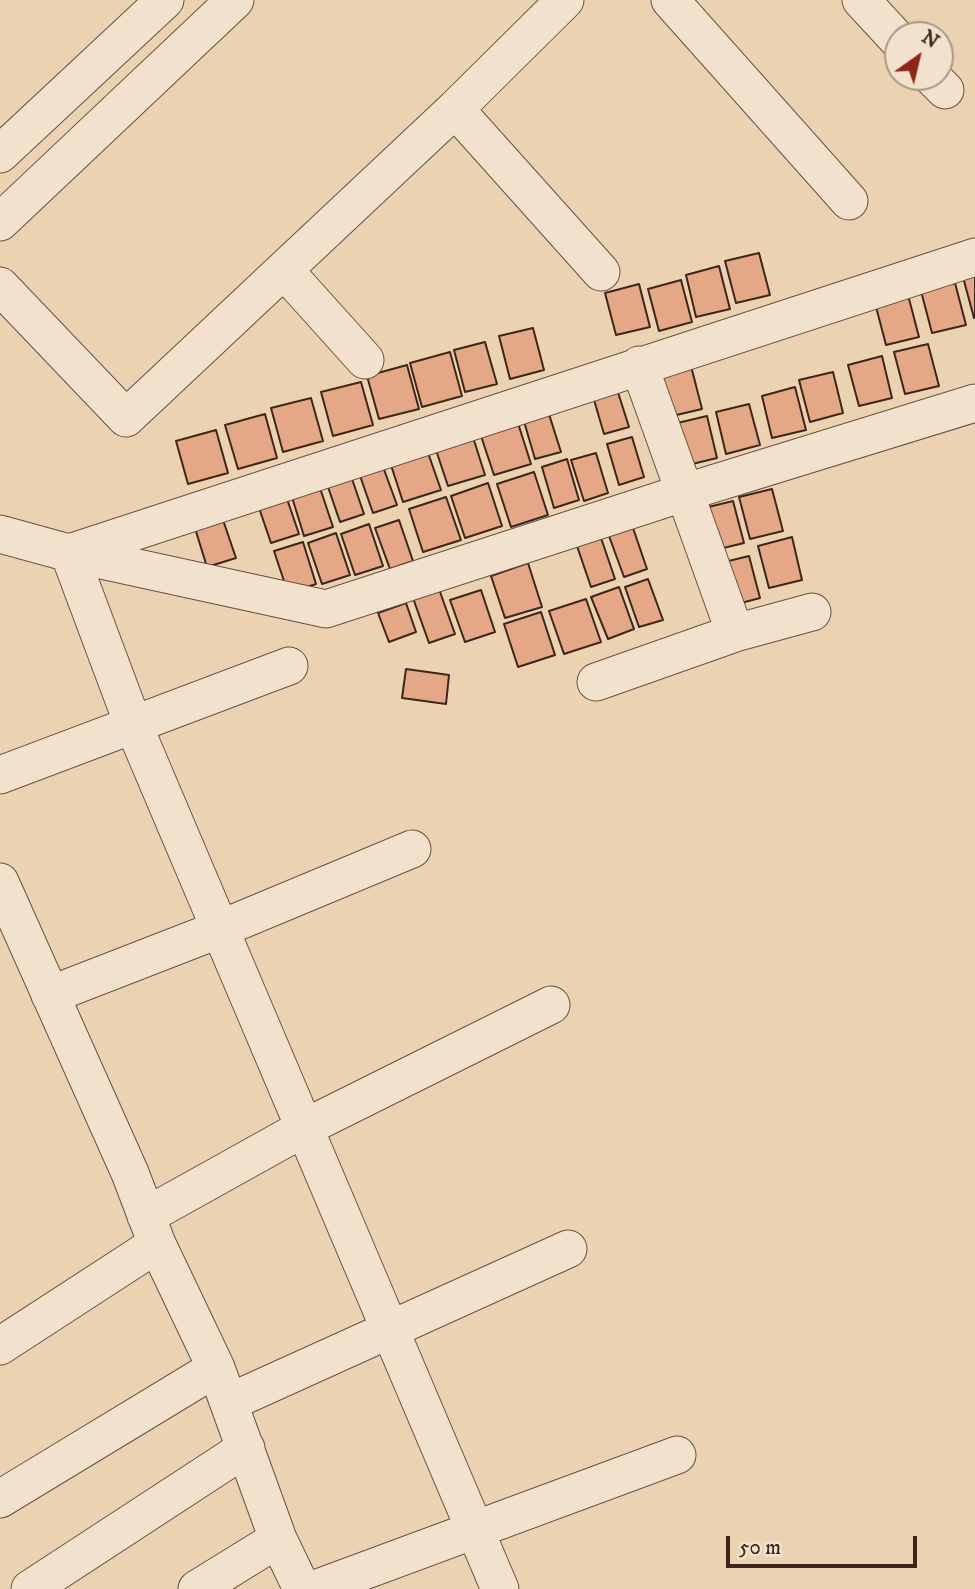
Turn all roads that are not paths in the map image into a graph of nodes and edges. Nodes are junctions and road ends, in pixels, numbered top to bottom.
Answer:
1 (165, 0) edge
2 (235, 0) edge
3 (565, 0) edge
4 (670, 0) edge
5 (861, 0) edge
6 (884, 25) edge
7 (130, 33) junction
8 (162, 67) junction
9 (455, 109) junction
10 (0, 154) edge
11 (849, 201) dead end
12 (0, 222) edge
13 (975, 257) edge
14 (284, 270) junction
15 (601, 272) dead end
16 (0, 286) edge
17 (365, 360) dead end
18 (639, 365) junction
19 (975, 403) edge
20 (683, 493) junction
21 (0, 534) edge
22 (69, 553) junction
23 (812, 612) dead end
24 (735, 633) junction
25 (289, 666) dead end
26 (596, 681) dead end
27 (133, 724) junction
28 (0, 775) edge
29 (412, 849) dead end
30 (0, 882) edge
31 (220, 929) junction
32 (50, 995) junction
33 (551, 1004) dead end
34 (304, 1128) junction
35 (152, 1230) junction
36 (568, 1249) dead end
37 (390, 1330) junction
38 (0, 1346) edge
39 (216, 1368) junction
40 (230, 1402) junction
41 (246, 1448) junction
42 (677, 1455) dead end
43 (0, 1499) edge
44 (475, 1530) junction
45 (278, 1539) junction
46 (30, 1589) edge
47 (197, 1589) edge
48 (302, 1589) edge
49 (315, 1589) edge
50 (500, 1589) edge

1 - 7 street
2 - 8 street
3 - 9 street
4 - 11 street
5 - 6 street
7 - 8 street
7 - 10 street
8 - 12 street
9 - 14 street
9 - 15 street
13 - 18 street
14 - 16 street
14 - 17 street
18 - 20 street
18 - 22 street
19 - 20 street
20 - 22 street
20 - 24 street
21 - 22 street
22 - 27 street
23 - 24 street
24 - 26 street
25 - 27 street
27 - 28 street
27 - 31 street
29 - 31 street
30 - 32 street
31 - 32 street
31 - 34 street
32 - 35 street
33 - 34 street
34 - 35 street
34 - 37 street
35 - 38 street
35 - 39 street
36 - 37 street
37 - 40 street
37 - 44 street
39 - 40 street
39 - 43 street
40 - 41 street
41 - 45 street
41 - 46 street
42 - 44 street
44 - 49 street
44 - 50 street
45 - 47 street
45 - 48 street

